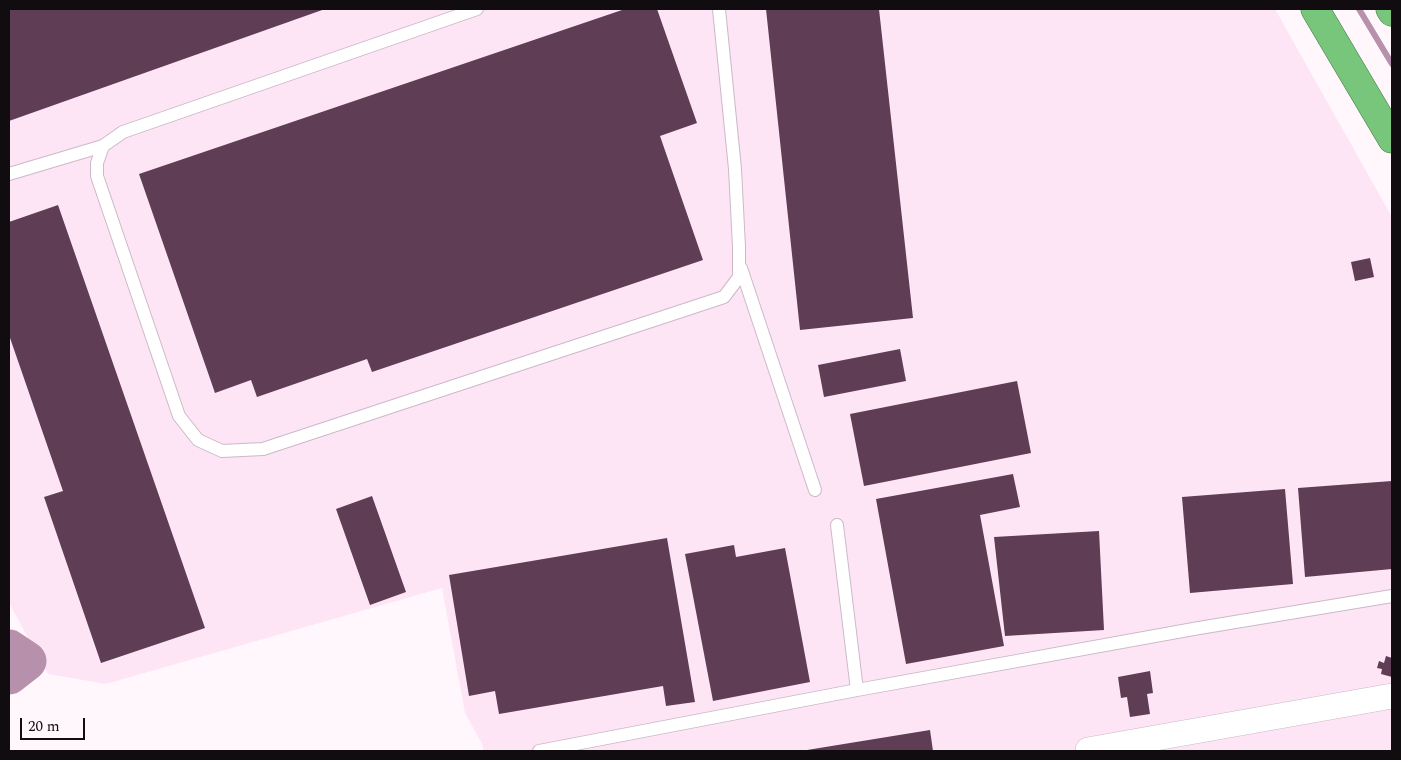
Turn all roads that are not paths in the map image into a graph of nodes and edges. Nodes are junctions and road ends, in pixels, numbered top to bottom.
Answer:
1 (478, 9) edge
2 (719, 9) edge
3 (1315, 9) edge
4 (1390, 9) edge
5 (1392, 12) edge
6 (1392, 139) edge
7 (103, 146) junction
8 (9, 174) edge
9 (739, 263) junction
10 (815, 490) dead end
11 (837, 525) dead end
12 (1392, 596) edge
13 (857, 690) junction
14 (1392, 696) edge
15 (1088, 750) edge
16 (539, 751) edge

1 - 7 lane
2 - 9 lane
3 - 6 highway
4 - 5 highway
7 - 8 lane
7 - 9 lane
9 - 10 lane
11 - 13 lane
12 - 13 lane
13 - 16 lane
14 - 15 street

